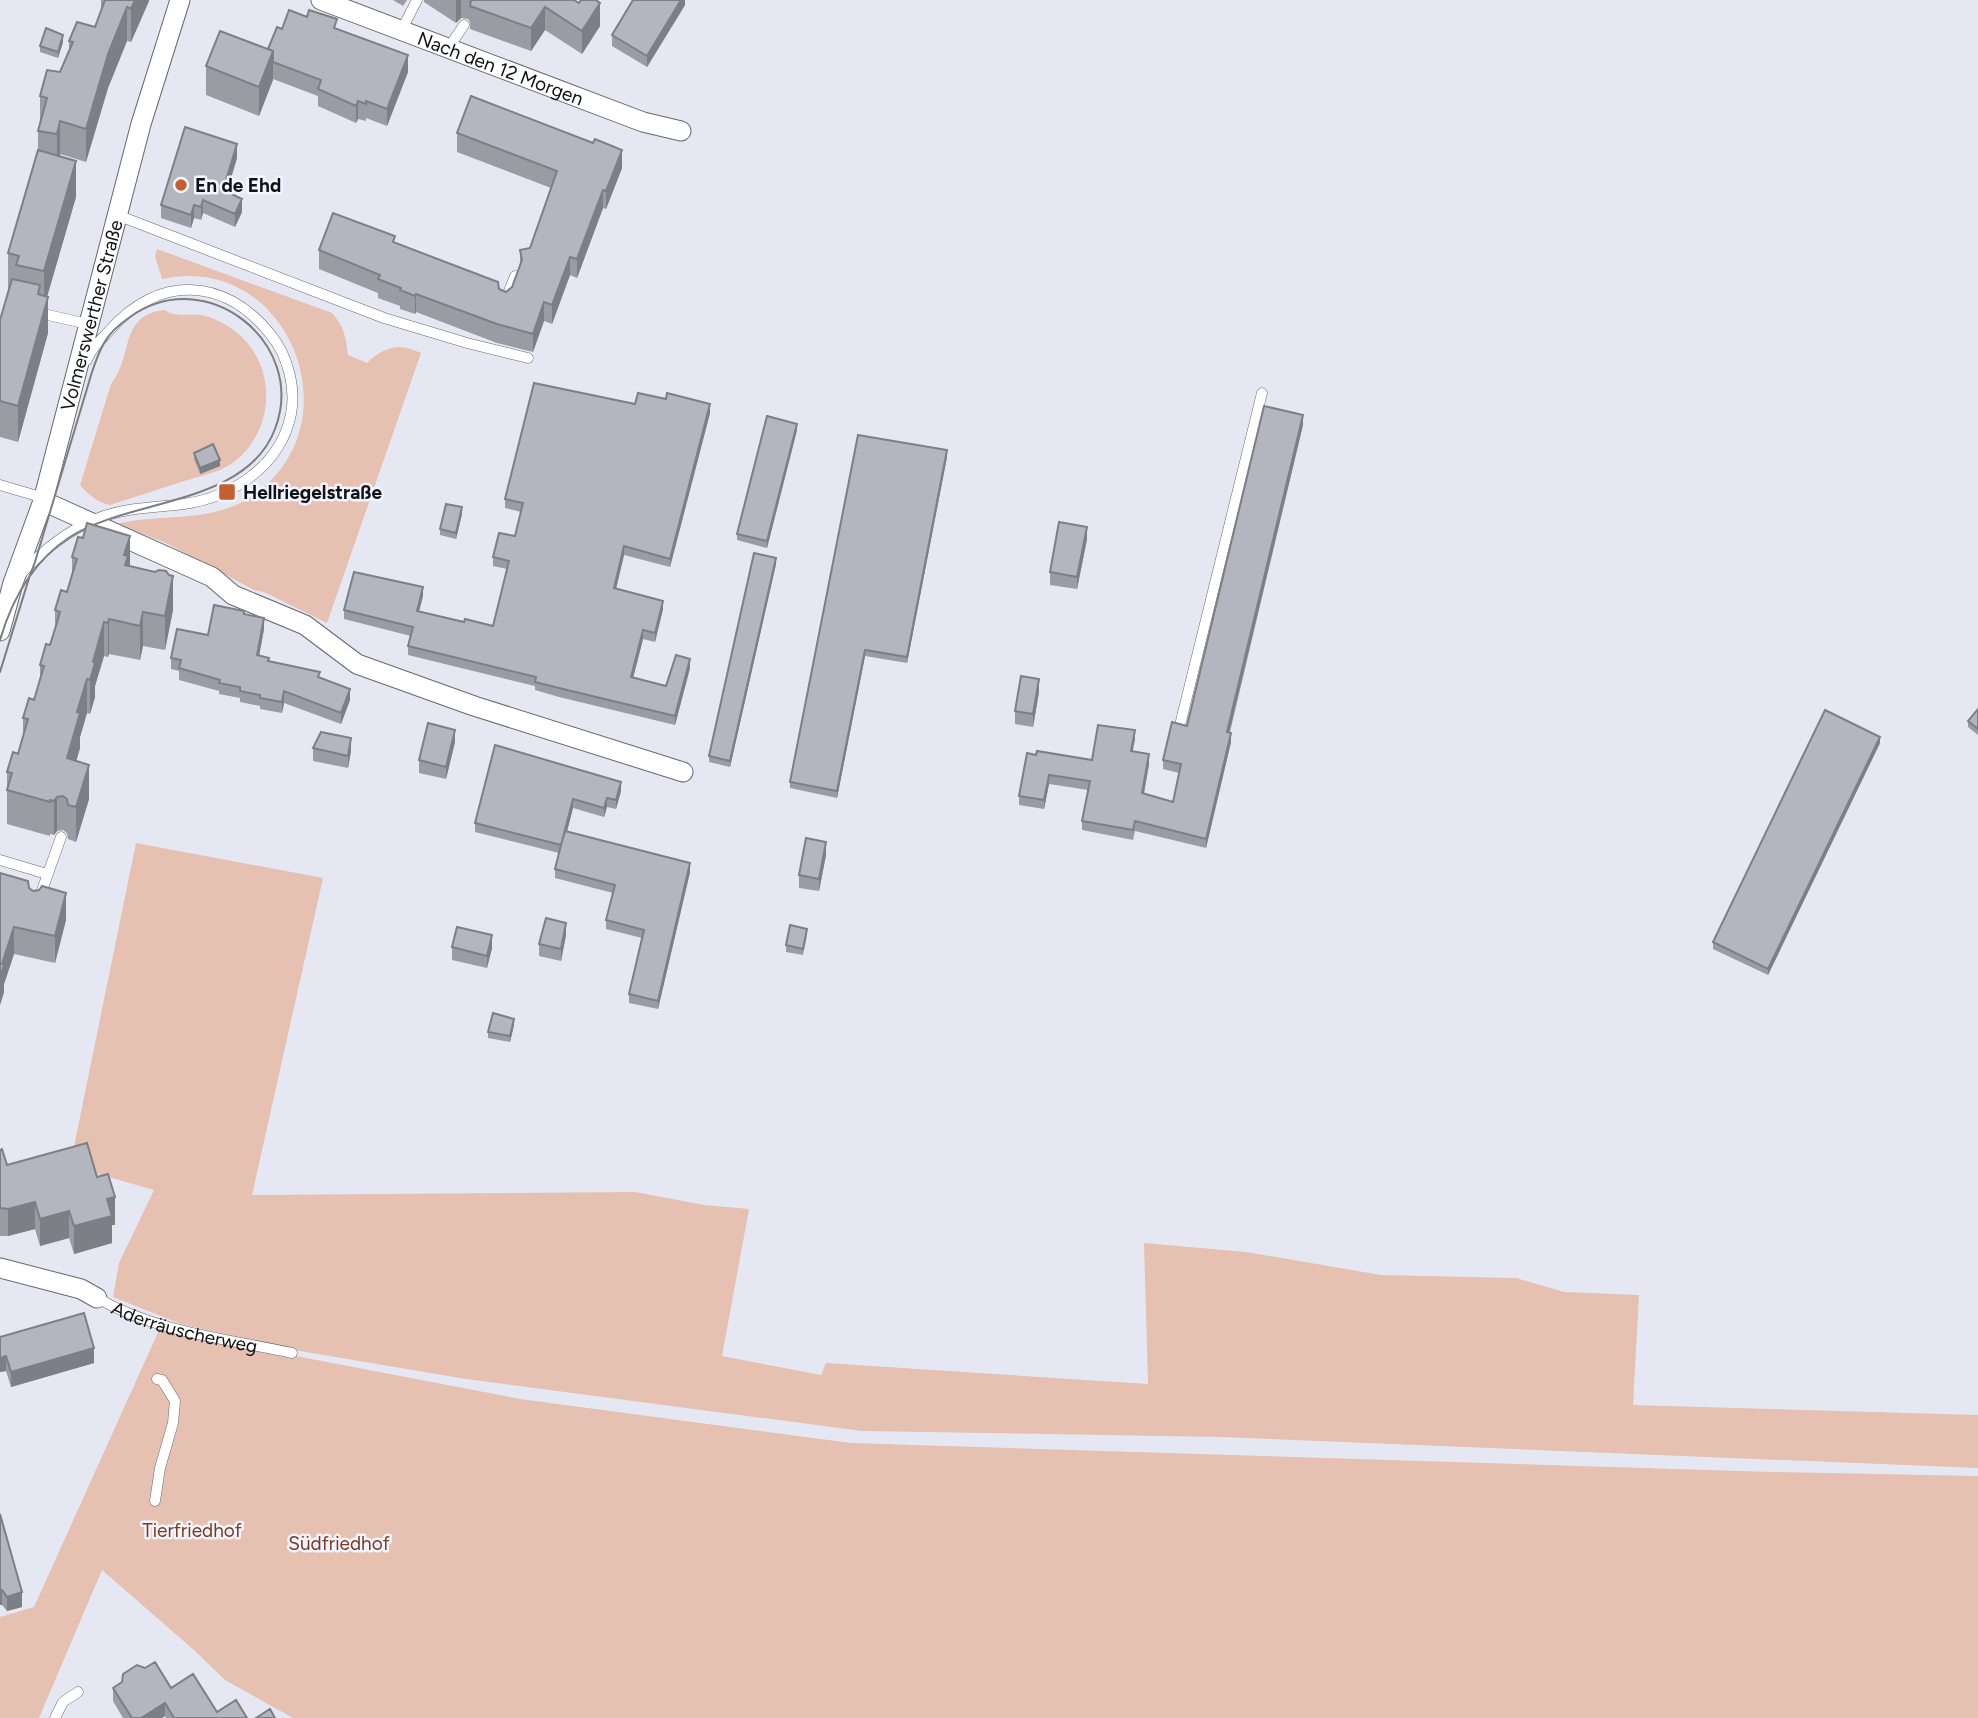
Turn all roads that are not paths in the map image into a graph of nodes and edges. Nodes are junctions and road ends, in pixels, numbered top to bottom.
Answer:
1 (180, 0) edge
2 (321, 0) edge
3 (418, 0) edge
4 (464, 25) dead end
5 (402, 29) junction
6 (449, 47) junction
7 (681, 131) dead end
8 (117, 215) junction
9 (516, 275) edge
10 (505, 303) edge
11 (26, 310) edge
12 (88, 324) junction
13 (528, 358) dead end
14 (1262, 393) dead end
15 (67, 408) junction
16 (0, 485) edge
17 (43, 500) junction
18 (91, 521) junction
19 (13, 583) junction
20 (0, 631) edge
21 (1181, 721) edge
22 (682, 772) dead end
23 (61, 837) dead end
24 (0, 860) edge
25 (47, 874) junction
26 (35, 911) edge
27 (0, 1269) edge
28 (97, 1298) joint
29 (292, 1353) dead end
30 (157, 1379) dead end
31 (155, 1501) dead end
32 (78, 1692) dead end
33 (55, 1718) edge

1 - 8 street, Volmerswerther Straße
2 - 5 street, Nach den 12 Morgen
3 - 5 lane
4 - 6 lane
5 - 6 street, Nach den 12 Morgen
6 - 7 street, Nach den 12 Morgen
8 - 12 street, Volmerswerther Straße
8 - 13 lane
9 - 10 lane
11 - 12 lane
12 - 15 street, Volmerswerther Straße
14 - 21 lane
15 - 17 street, Volmerswerther Straße
15 - 18 lane
16 - 17 lane
17 - 18 street
17 - 19 street, Volmerswerther Straße
18 - 19 lane
18 - 22 street
19 - 20 street, Volmerswerther Straße
23 - 25 lane
24 - 25 lane
25 - 26 lane
27 - 28 street, Aderräuscherweg
28 - 29 lane, Aderräuscherweg
30 - 31 lane
32 - 33 lane

